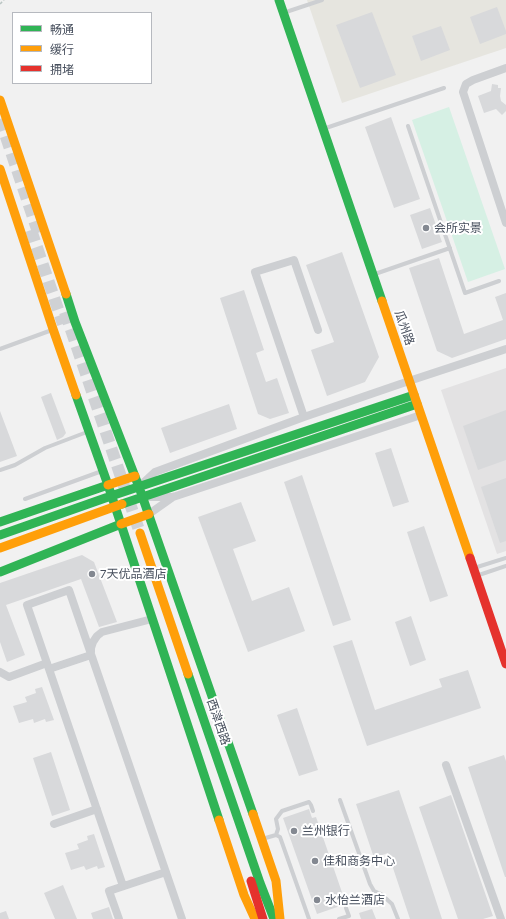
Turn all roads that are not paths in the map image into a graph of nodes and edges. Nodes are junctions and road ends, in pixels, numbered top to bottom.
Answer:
1 (279, 0) edge
2 (322, 0) edge
3 (283, 13) junction
4 (505, 71) edge
5 (444, 88) dead end
6 (0, 100) edge
7 (408, 126) dead end
8 (323, 130) junction
9 (1, 175) edge
10 (4, 193) edge
11 (506, 223) edge
12 (450, 248) junction
13 (373, 275) junction
14 (499, 281) dead end
15 (53, 329) junction
16 (318, 330) dead end
17 (0, 349) edge
18 (506, 349) edge
19 (409, 381) junction
20 (414, 395) junction
21 (417, 404) junction
22 (421, 415) junction
23 (304, 417) junction
24 (89, 431) junction
25 (0, 470) edge
26 (103, 471) junction
27 (135, 476) junction
28 (108, 485) junction
29 (139, 486) junction
30 (111, 496) junction
31 (143, 497) junction
32 (173, 497) junction
33 (26, 500) dead end
34 (115, 506) junction
35 (148, 514) junction
36 (0, 522) edge
37 (121, 524) junction
38 (0, 535) edge
39 (0, 548) edge
40 (506, 558) edge
41 (506, 566) edge
42 (0, 572) edge
43 (475, 572) junction
44 (152, 619) junction
45 (91, 655) junction
46 (506, 664) edge
47 (48, 666) junction
48 (0, 672) edge
49 (446, 765) dead end
50 (340, 800) dead end
51 (97, 808) junction
52 (313, 811) dead end
53 (54, 824) dead end
54 (276, 835) junction
55 (261, 839) junction
56 (166, 872) junction
57 (123, 886) junction
58 (346, 908) dead end
59 (119, 919) edge
60 (182, 919) edge
61 (255, 919) edge
62 (263, 919) edge
63 (274, 919) edge
64 (280, 919) edge
65 (309, 919) edge
66 (339, 919) edge
67 (398, 919) edge
68 (501, 919) edge

1 - 3 main road, 瓜州路
2 - 3 lane
3 - 8 main road, 瓜州路
4 - 11 street
5 - 8 lane
6 - 27 main road
7 - 12 lane
8 - 13 main road, 瓜州路
9 - 10 main road
10 - 15 main road
12 - 13 lane
12 - 14 lane
13 - 19 main road, 瓜州路
15 - 17 lane
15 - 24 main road
16 - 23 street
18 - 19 street
19 - 20 main road, 瓜州路
19 - 23 street
20 - 21 main road, 瓜州路
20 - 29 main road
21 - 22 main road, 瓜州路
21 - 31 main road
22 - 32 street
22 - 43 main road, 瓜州路
23 - 29 street
24 - 25 lane
24 - 26 main road
26 - 28 main road
26 - 33 lane
27 - 28 main road
27 - 29 main road
28 - 30 main road
28 - 36 main road
29 - 30 main road
29 - 31 main road
30 - 34 main road
30 - 38 main road
31 - 32 street
31 - 34 main road
31 - 35 main road
32 - 35 street
34 - 37 main road
34 - 39 main road
35 - 37 main road
35 - 55 main road
37 - 42 main road
37 - 44 main road
40 - 43 lane
41 - 43 lane
43 - 46 main road, 瓜州路
44 - 45 street
44 - 61 main road
45 - 47 street
45 - 47 street
45 - 56 street
47 - 48 street
47 - 51 street
49 - 68 street
50 - 67 lane
51 - 53 street
51 - 57 street
52 - 54 lane
54 - 55 lane
54 - 65 lane
55 - 64 main road
56 - 57 street
56 - 60 street
57 - 59 street
58 - 66 lane
62 - 63 main road, 西津西路

